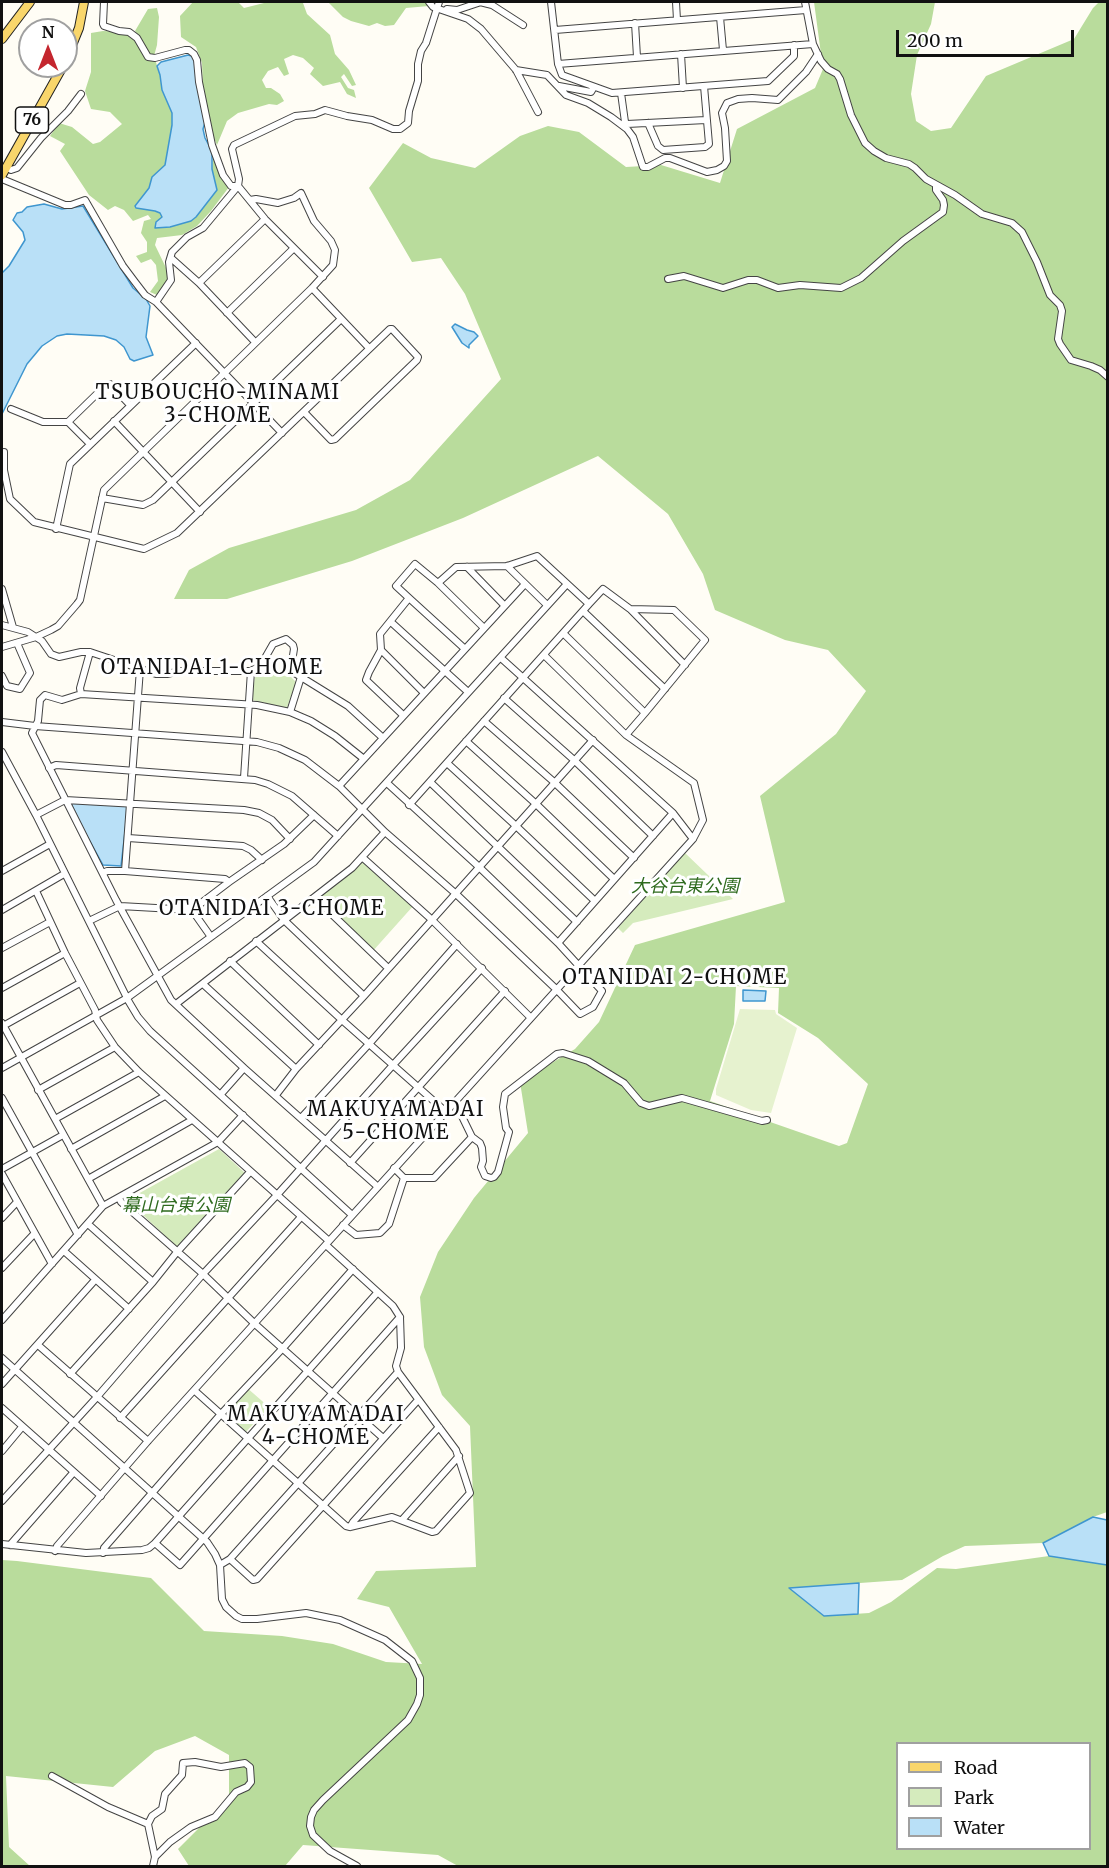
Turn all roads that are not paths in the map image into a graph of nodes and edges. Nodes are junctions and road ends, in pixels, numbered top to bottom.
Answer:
1 (30, 2) edge
2 (84, 2) edge
3 (104, 2) edge
4 (429, 2) edge
5 (481, 2) edge
6 (551, 2) edge
7 (676, 2) edge
8 (805, 2) edge
9 (438, 5) edge
10 (806, 10) junction
11 (444, 11) junction
12 (720, 17) junction
13 (677, 20) junction
14 (634, 23) junction
15 (523, 25) dead end
16 (78, 30) edge
17 (555, 30) junction
18 (2, 39) edge
19 (813, 44) junction
20 (794, 45) junction
21 (723, 51) junction
22 (681, 54) junction
23 (818, 54) junction
24 (637, 57) junction
25 (558, 64) junction
26 (516, 70) junction
27 (56, 78) edge
28 (559, 86) junction
29 (704, 86) junction
30 (594, 87) junction
31 (683, 88) junction
32 (621, 93) junction
33 (81, 94) dead end
34 (538, 112) dead end
35 (706, 120) junction
36 (648, 123) junction
37 (3, 174) edge
38 (936, 185) junction
39 (238, 186) junction
40 (250, 200) junction
41 (265, 219) junction
42 (294, 248) junction
43 (171, 258) junction
44 (323, 277) junction
45 (668, 279) dead end
46 (199, 283) junction
47 (312, 288) junction
48 (156, 302) junction
49 (227, 313) junction
50 (341, 319) junction
51 (255, 342) junction
52 (196, 343) junction
53 (369, 348) junction
54 (225, 373) junction
55 (1107, 377) edge
56 (254, 403) junction
57 (130, 405) junction
58 (11, 409) dead end
59 (304, 412) junction
60 (114, 421) junction
61 (68, 422) junction
62 (282, 433) junction
63 (90, 444) junction
64 (4, 452) dead end
65 (143, 452) junction
66 (173, 482) junction
67 (102, 498) junction
68 (9, 499) junction
69 (2, 500) edge
70 (200, 512) junction
71 (56, 529) junction
72 (93, 538) junction
73 (507, 566) junction
74 (467, 567) junction
75 (438, 583) junction
76 (525, 584) junction
77 (567, 584) junction
78 (2, 589) edge
79 (409, 598) junction
80 (589, 604) junction
81 (504, 605) junction
82 (547, 605) junction
83 (630, 609) junction
84 (584, 612) junction
85 (391, 622) junction
86 (2, 625) edge
87 (13, 627) junction
88 (484, 628) junction
89 (564, 634) junction
90 (36, 637) junction
91 (17, 643) junction
92 (2, 647) edge
93 (465, 649) junction
94 (381, 650) junction
95 (90, 652) junction
96 (544, 655) junction
97 (501, 658) junction
98 (685, 665) junction
99 (140, 669) junction
100 (251, 671) junction
101 (446, 671) junction
102 (2, 676) edge
103 (301, 677) junction
104 (524, 679) junction
105 (665, 689) junction
106 (468, 692) junction
107 (424, 693) junction
108 (81, 694) junction
109 (137, 697) junction
110 (504, 698) junction
111 (249, 705) junction
112 (290, 712) junction
113 (645, 713) junction
114 (403, 715) junction
115 (484, 721) junction
116 (2, 722) edge
117 (35, 726) junction
118 (135, 734) junction
119 (626, 735) junction
120 (383, 738) junction
121 (593, 740) junction
122 (246, 741) junction
123 (466, 741) junction
124 (2, 752) edge
125 (364, 759) junction
126 (574, 760) junction
127 (447, 763) junction
128 (49, 768) junction
129 (132, 770) junction
130 (244, 778) junction
131 (430, 782) junction
132 (555, 782) junction
133 (387, 783) junction
134 (339, 786) junction
135 (65, 800) junction
136 (535, 803) junction
137 (130, 804) junction
138 (409, 805) junction
139 (362, 810) junction
140 (673, 813) junction
141 (36, 815) junction
142 (314, 815) junction
143 (515, 825) junction
144 (385, 832) junction
145 (338, 836) junction
146 (653, 836) junction
147 (128, 838) junction
148 (693, 838) junction
149 (290, 839) junction
150 (50, 844) junction
151 (496, 847) junction
152 (362, 857) junction
153 (634, 858) junction
154 (262, 860) junction
155 (478, 866) junction
156 (2, 871) edge
157 (125, 871) junction
158 (103, 873) junction
159 (64, 874) junction
160 (615, 879) junction
161 (229, 882) junction
162 (36, 891) junction
163 (455, 893) junction
164 (267, 896) junction
165 (315, 898) junction
166 (595, 901) junction
167 (120, 906) junction
168 (2, 910) edge
169 (192, 910) junction
170 (431, 919) junction
171 (284, 920) junction
172 (89, 921) junction
173 (51, 922) junction
174 (577, 922) junction
175 (211, 937) junction
176 (256, 941) junction
177 (558, 943) junction
178 (457, 944) junction
179 (2, 948) edge
180 (65, 953) junction
181 (230, 961) junction
182 (579, 966) junction
183 (388, 968) junction
184 (482, 968) junction
185 (157, 977) junction
186 (80, 983) junction
187 (203, 984) junction
188 (2, 988) edge
189 (556, 989) junction
190 (505, 991) junction
191 (364, 996) junction
192 (128, 998) junction
193 (176, 1004) junction
194 (96, 1015) junction
195 (530, 1017) junction
196 (342, 1020) junction
197 (2, 1024) edge
198 (369, 1044) junction
199 (319, 1045) junction
200 (115, 1047) junction
201 (20, 1057) junction
202 (393, 1065) junction
203 (2, 1068) edge
204 (244, 1068) junction
205 (296, 1069) junction
206 (139, 1072) junction
207 (418, 1087) junction
208 (38, 1090) junction
209 (221, 1094) junction
210 (276, 1095) junction
211 (165, 1096) junction
212 (2, 1098) edge
213 (455, 1102) junction
214 (445, 1111) junction
215 (243, 1115) junction
216 (301, 1118) junction
217 (55, 1119) junction
218 (192, 1119) junction
219 (767, 1120) dead end
220 (63, 1135) junction
221 (472, 1137) junction
222 (325, 1140) junction
223 (218, 1142) junction
224 (71, 1149) junction
225 (31, 1152) junction
226 (350, 1163) junction
227 (301, 1167) junction
228 (2, 1168) edge
229 (394, 1168) junction
230 (250, 1172) junction
231 (2, 1174) edge
232 (404, 1178) junction
233 (87, 1179) junction
234 (378, 1187) junction
235 (277, 1195) junction
236 (119, 1198) junction
237 (17, 1202) junction
238 (103, 1206) junction
239 (352, 1215) junction
240 (301, 1217) junction
241 (2, 1218) edge
242 (88, 1224) junction
243 (344, 1225) junction
244 (34, 1234) junction
245 (78, 1235) junction
246 (327, 1243) junction
247 (64, 1251) junction
248 (177, 1252) junction
249 (52, 1264) junction
250 (2, 1268) edge
251 (353, 1269) junction
252 (203, 1274) junction
253 (95, 1280) junction
254 (153, 1282) junction
255 (377, 1293) junction
256 (228, 1297) junction
257 (129, 1310) junction
258 (3, 1315) edge
259 (400, 1317) junction
260 (255, 1324) junction
261 (38, 1345) junction
262 (283, 1348) junction
263 (2, 1358) edge
264 (15, 1370) junction
265 (308, 1370) junction
266 (398, 1372) junction
267 (70, 1374) junction
268 (2, 1384) edge
269 (195, 1390) junction
270 (333, 1393) junction
271 (97, 1397) junction
272 (418, 1400) junction
273 (2, 1408) edge
274 (221, 1414) junction
275 (358, 1415) junction
276 (120, 1418) junction
277 (74, 1422) junction
278 (22, 1427) junction
279 (439, 1427) junction
280 (248, 1438) junction
281 (383, 1438) junction
282 (148, 1441) junction
283 (48, 1449) junction
284 (2, 1451) edge
285 (459, 1456) junction
286 (273, 1461) junction
287 (125, 1468) junction
288 (73, 1473) junction
289 (298, 1483) junction
290 (151, 1494) junction
291 (100, 1496) junction
292 (2, 1501) edge
293 (323, 1505) junction
294 (178, 1518) junction
295 (402, 1520) junction
296 (350, 1527) junction
297 (202, 1539) junction
298 (155, 1543) junction
299 (2, 1544) edge
300 (10, 1545) junction
301 (55, 1551) junction
302 (103, 1553) junction
303 (230, 1559) junction
304 (220, 1565) junction
305 (52, 1776) dead end
306 (148, 1824) junction
307 (155, 1857) junction
308 (153, 1866) edge
309 (357, 1866) edge

1 - 18 main road
2 - 16 main road
3 - 39 street
4 - 9 street
5 - 11 street
5 - 15 street
6 - 17 street
7 - 13 street
8 - 10 street
9 - 11 street
9 - 39 street
10 - 12 street
10 - 19 street
11 - 26 street
12 - 13 street
12 - 21 street
13 - 14 street
14 - 17 street
14 - 24 street
17 - 25 street
19 - 20 street
19 - 23 street
20 - 21 street
20 - 29 street
21 - 22 street
22 - 24 street
22 - 31 street
23 - 28 street
23 - 38 street
24 - 25 street
25 - 30 street
26 - 28 street
26 - 34 street
27 - 37 main road, 76
28 - 30 street
29 - 31 street
29 - 35 street
30 - 32 street
31 - 32 street
32 - 36 street
33 - 37 street
35 - 36 street
35 - 36 street
37 - 48 street
38 - 45 street
38 - 55 street
39 - 40 street
39 - 43 street
40 - 41 street
40 - 44 street
41 - 42 street
41 - 46 street
42 - 44 street
42 - 49 street
43 - 46 street
43 - 48 street
44 - 47 street
46 - 49 street
47 - 50 street
47 - 51 street
48 - 52 street
49 - 51 street
50 - 53 street
50 - 56 street
51 - 54 street
52 - 54 street
52 - 57 street
53 - 59 street
53 - 59 street
54 - 56 street
54 - 65 street
56 - 62 street
56 - 66 street
57 - 60 street
57 - 61 street
58 - 61 street
59 - 62 street
60 - 63 street
60 - 65 street
61 - 63 street
62 - 70 street
63 - 71 street
64 - 68 street
65 - 66 street
65 - 67 street
66 - 67 street
66 - 70 street
67 - 72 street
68 - 69 street
68 - 71 street
70 - 72 street
71 - 72 street
72 - 90 street
73 - 74 street
73 - 76 street
73 - 77 street
74 - 75 street
74 - 81 street
75 - 79 street
75 - 88 street
76 - 81 street
76 - 82 street
77 - 80 street
77 - 82 street
78 - 87 street
79 - 85 street
79 - 93 street
80 - 83 street
80 - 84 street
81 - 88 street
82 - 97 street
83 - 98 street
83 - 98 street
84 - 89 street
84 - 105 street
85 - 94 street
85 - 101 street
86 - 87 street
87 - 90 street
88 - 93 street
89 - 96 street
89 - 113 street
90 - 91 street
90 - 95 street
91 - 92 street
91 - 102 street
93 - 101 street
94 - 107 street
94 - 114 street
95 - 99 street
95 - 108 street
96 - 104 street
96 - 119 street
97 - 104 street
97 - 106 street
98 - 105 street
99 - 100 street
99 - 109 street
100 - 103 street
100 - 111 street
101 - 106 street
101 - 107 street
103 - 112 street
103 - 120 street
104 - 110 street
104 - 121 street
105 - 113 street
106 - 133 street
107 - 114 street
108 - 109 street
108 - 117 street
109 - 111 street
109 - 118 street
110 - 115 street
110 - 126 street
111 - 112 street
111 - 122 street
112 - 125 street
113 - 119 street
114 - 120 street
115 - 123 street
115 - 132 street
116 - 117 street
117 - 118 street
117 - 128 street
118 - 122 street
118 - 129 street
119 - 148 street
120 - 125 street
121 - 126 street
121 - 140 street
122 - 130 street
122 - 134 street
123 - 127 street
123 - 136 street
124 - 141 street
125 - 134 street
126 - 132 street
126 - 146 street
127 - 131 street
127 - 143 street
128 - 129 street
128 - 135 street
129 - 130 street
129 - 137 street
130 - 142 street
131 - 138 street
131 - 151 street
132 - 136 street
132 - 153 street
133 - 138 street
133 - 139 street
134 - 139 street
135 - 137 street
135 - 141 street
135 - 158 street
136 - 143 street
136 - 160 street
137 - 147 street
137 - 149 street
138 - 155 street
139 - 144 street
139 - 145 street
140 - 146 street
140 - 148 street
141 - 150 street
142 - 145 street
142 - 149 street
143 - 151 street
143 - 166 street
144 - 152 street
144 - 163 street
145 - 164 street
146 - 153 street
147 - 154 street
147 - 157 street
148 - 182 street
149 - 154 street
150 - 156 street
150 - 159 street
151 - 155 street
151 - 174 street
152 - 165 street
152 - 170 street
153 - 160 street
154 - 161 street
155 - 163 street
155 - 177 street
157 - 158 street
157 - 161 street
158 - 167 street
159 - 162 street
159 - 172 street
160 - 166 street
161 - 169 street
162 - 168 street
162 - 173 street
163 - 170 street
163 - 189 street
164 - 171 street
164 - 175 street
165 - 171 street
165 - 183 street
166 - 174 street
167 - 169 street
167 - 172 street
167 - 185 street
169 - 175 street
170 - 178 street
170 - 183 street
171 - 176 street
171 - 191 street
172 - 192 street
173 - 179 street
173 - 180 street
174 - 177 street
175 - 185 street
176 - 181 street
176 - 196 street
177 - 182 street
178 - 184 street
178 - 198 street
180 - 186 street
180 - 188 street
181 - 187 street
181 - 199 street
182 - 189 street
182 - 189 street
183 - 191 street
184 - 190 street
184 - 202 street
185 - 192 street
185 - 193 street
186 - 194 street
186 - 197 street
187 - 193 street
187 - 205 street
189 - 195 street
190 - 195 street
190 - 207 street
191 - 196 street
192 - 194 street
192 - 209 street
193 - 204 street
194 - 200 street
194 - 201 street
195 - 213 street
196 - 198 street
196 - 199 street
197 - 201 street
198 - 202 street
198 - 216 street
199 - 205 street
200 - 206 street
200 - 208 street
201 - 203 street
201 - 208 street
202 - 207 street
202 - 222 street
204 - 209 street
204 - 210 street
205 - 210 street
206 - 211 street
206 - 217 street
207 - 214 street
207 - 226 street
208 - 217 street
209 - 215 street
210 - 216 street
211 - 218 street
211 - 224 street
212 - 225 street
213 - 214 street
213 - 221 street
214 - 229 street
215 - 223 street
215 - 227 street
216 - 222 street
217 - 220 street
218 - 223 street
218 - 233 street
219 - 221 street
220 - 224 street
220 - 225 street
221 - 232 street
222 - 226 street
222 - 227 street
223 - 230 street
223 - 236 street
224 - 233 street
225 - 228 street
225 - 245 street
226 - 234 street
227 - 235 street
227 - 239 street
229 - 232 street
229 - 234 street
230 - 235 street
230 - 248 street
231 - 237 street
232 - 243 street
233 - 238 street
234 - 239 street
235 - 240 street
235 - 252 street
236 - 238 street
236 - 248 street
237 - 241 street
237 - 244 street
238 - 242 street
239 - 243 street
240 - 246 street
240 - 256 street
242 - 245 street
242 - 254 street
243 - 246 street
244 - 249 street
244 - 250 street
245 - 247 street
246 - 251 street
246 - 260 street
247 - 249 street
247 - 253 street
248 - 252 street
248 - 254 street
249 - 258 street
251 - 255 street
251 - 262 street
252 - 256 street
252 - 271 street
253 - 257 street
253 - 261 street
254 - 257 street
255 - 259 street
255 - 265 street
256 - 260 street
256 - 276 street
257 - 267 street
259 - 266 street
259 - 270 street
260 - 262 street
260 - 269 street
261 - 264 street
261 - 267 street
262 - 265 street
262 - 274 street
263 - 264 street
264 - 268 street
264 - 277 street
265 - 270 street
265 - 280 street
266 - 272 street
266 - 275 street
267 - 271 street
269 - 274 street
269 - 282 street
270 - 275 street
270 - 286 street
271 - 276 street
271 - 277 street
272 - 279 street
272 - 281 street
273 - 278 street
274 - 280 street
274 - 290 street
275 - 281 street
275 - 289 street
276 - 282 street
277 - 283 street
277 - 287 street
278 - 283 street
278 - 284 street
279 - 285 street
279 - 296 street
280 - 286 street
280 - 294 street
281 - 293 street
282 - 287 street
283 - 288 street
283 - 292 street
285 - 295 street
285 - 295 street
286 - 289 street
286 - 297 street
287 - 290 street
287 - 291 street
288 - 291 street
288 - 300 street
289 - 293 street
289 - 303 street
290 - 294 street
290 - 302 street
291 - 301 street
293 - 296 street
293 - 303 street
294 - 297 street
294 - 298 street
295 - 296 street
297 - 298 street
297 - 304 street
298 - 302 street
299 - 300 street
300 - 301 street
301 - 302 street
303 - 304 street
304 - 309 street
305 - 306 street
306 - 307 street
306 - 307 street
307 - 308 street

